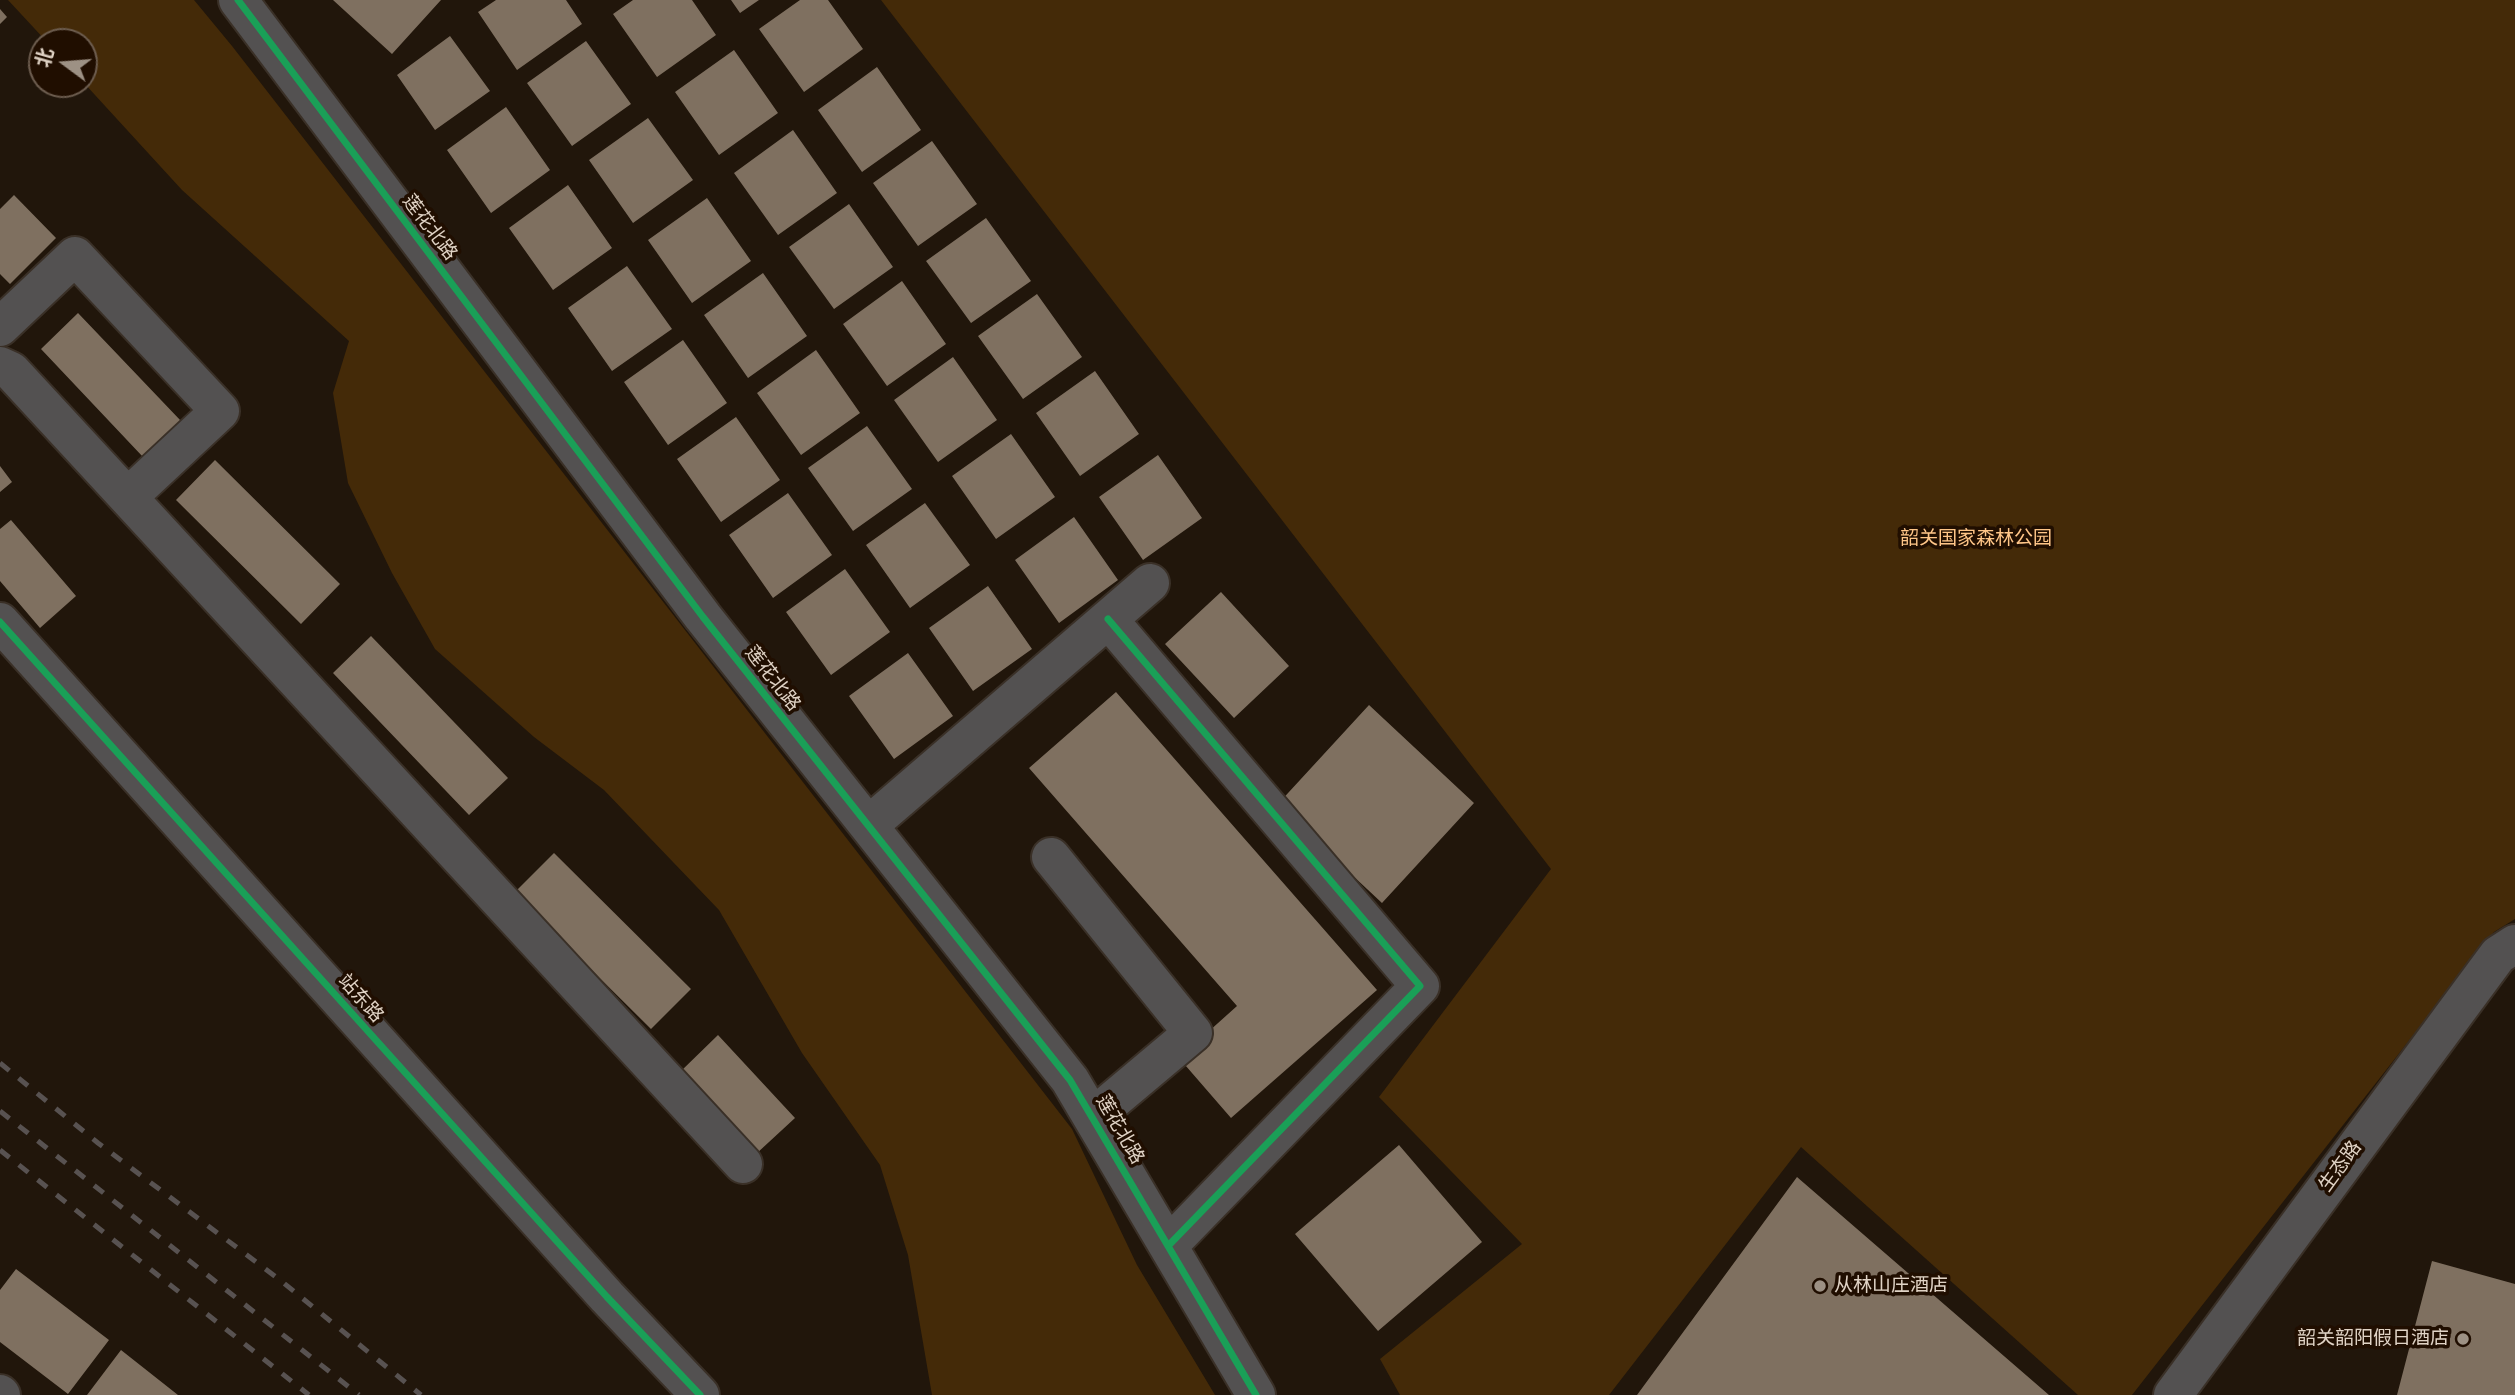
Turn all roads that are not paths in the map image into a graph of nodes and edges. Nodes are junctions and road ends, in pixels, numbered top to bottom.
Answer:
1 (255, 7) edge
2 (0, 327) edge
3 (0, 366) edge
4 (128, 497) junction
5 (1150, 583) dead end
6 (1108, 619) junction
7 (0, 622) edge
8 (869, 825) junction
9 (1051, 858) dead end
10 (2515, 944) edge
11 (1093, 1117) junction
12 (743, 1164) dead end
13 (1168, 1246) junction
14 (700, 1395) edge
15 (1255, 1395) edge
16 (2173, 1395) edge

1 - 8 street, 莲花北路
2 - 4 street
3 - 4 street
4 - 12 street
5 - 6 street
6 - 8 street
6 - 13 street
7 - 14 street, 站东路
8 - 11 street, 莲花北路
9 - 11 street
10 - 16 street, 生态路
11 - 13 street, 莲花北路
13 - 15 street, 莲花北路

